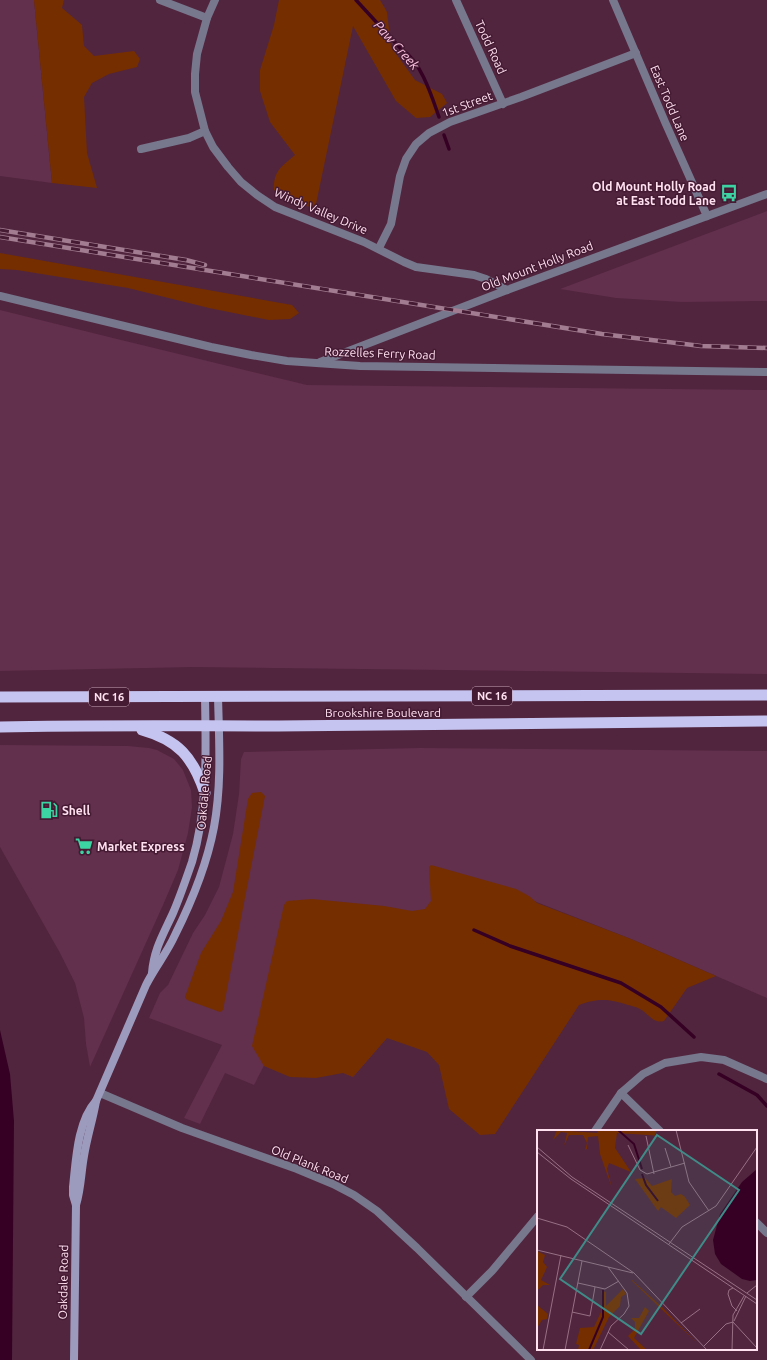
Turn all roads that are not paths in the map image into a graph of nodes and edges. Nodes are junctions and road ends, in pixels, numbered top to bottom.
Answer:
1 (160, 0) edge
2 (215, 0) edge
3 (456, 0) edge
4 (612, 0) edge
5 (207, 18) junction
6 (636, 53) junction
7 (503, 104) junction
8 (205, 131) junction
9 (141, 149) dead end
10 (767, 194) edge
11 (707, 216) junction
12 (379, 248) junction
13 (507, 290) junction
14 (0, 296) edge
15 (317, 364) junction
16 (767, 372) edge
17 (767, 695) edge
18 (218, 696) junction
19 (0, 697) edge
20 (204, 697) junction
21 (767, 721) edge
22 (130, 726) junction
23 (205, 726) junction
24 (218, 726) junction
25 (0, 727) edge
26 (205, 793) junction
27 (152, 974) junction
28 (767, 1079) edge
29 (621, 1094) junction
30 (98, 1097) junction
31 (596, 1130) edge
32 (659, 1130) edge
33 (537, 1217) edge
34 (757, 1223) edge
35 (767, 1233) edge
36 (466, 1297) junction
37 (74, 1360) edge
38 (531, 1360) edge

1 - 5 street
2 - 5 street, Windy Valley Drive
3 - 7 street, Todd Road
4 - 6 street, East Todd Lane
5 - 8 street, Windy Valley Drive
6 - 7 street, 1st Street
6 - 11 street, East Todd Lane
7 - 12 street, 1st Street
8 - 9 street
8 - 12 street, Windy Valley Drive
10 - 11 street, Old Mount Holly Road
11 - 13 street, Old Mount Holly Road
12 - 13 street, Windy Valley Drive
13 - 15 street, Old Mount Holly Road
14 - 15 street, Rozzelles Ferry Road
15 - 16 street, Rozzelles Ferry Road
17 - 18 highway, Brookshire Boulevard / NC 16
18 - 20 highway, Brookshire Boulevard / NC 16
18 - 24 main road, Oakdale Road
19 - 20 highway, Brookshire Boulevard / NC 16
20 - 23 main road, Oakdale Road
21 - 24 highway, Brookshire Boulevard
22 - 23 highway, Brookshire Boulevard
22 - 25 highway, Brookshire Boulevard
22 - 26 highway
23 - 24 highway, Brookshire Boulevard
23 - 26 main road, Oakdale Road
24 - 27 main road, Oakdale Road
26 - 27 main road, Oakdale Road
27 - 30 main road, Oakdale Road
28 - 29 street
29 - 31 street
29 - 32 street
30 - 36 street, Old Plank Road
30 - 37 main road, Oakdale Road
33 - 36 street
34 - 35 street
36 - 38 street, Old Plank Road

